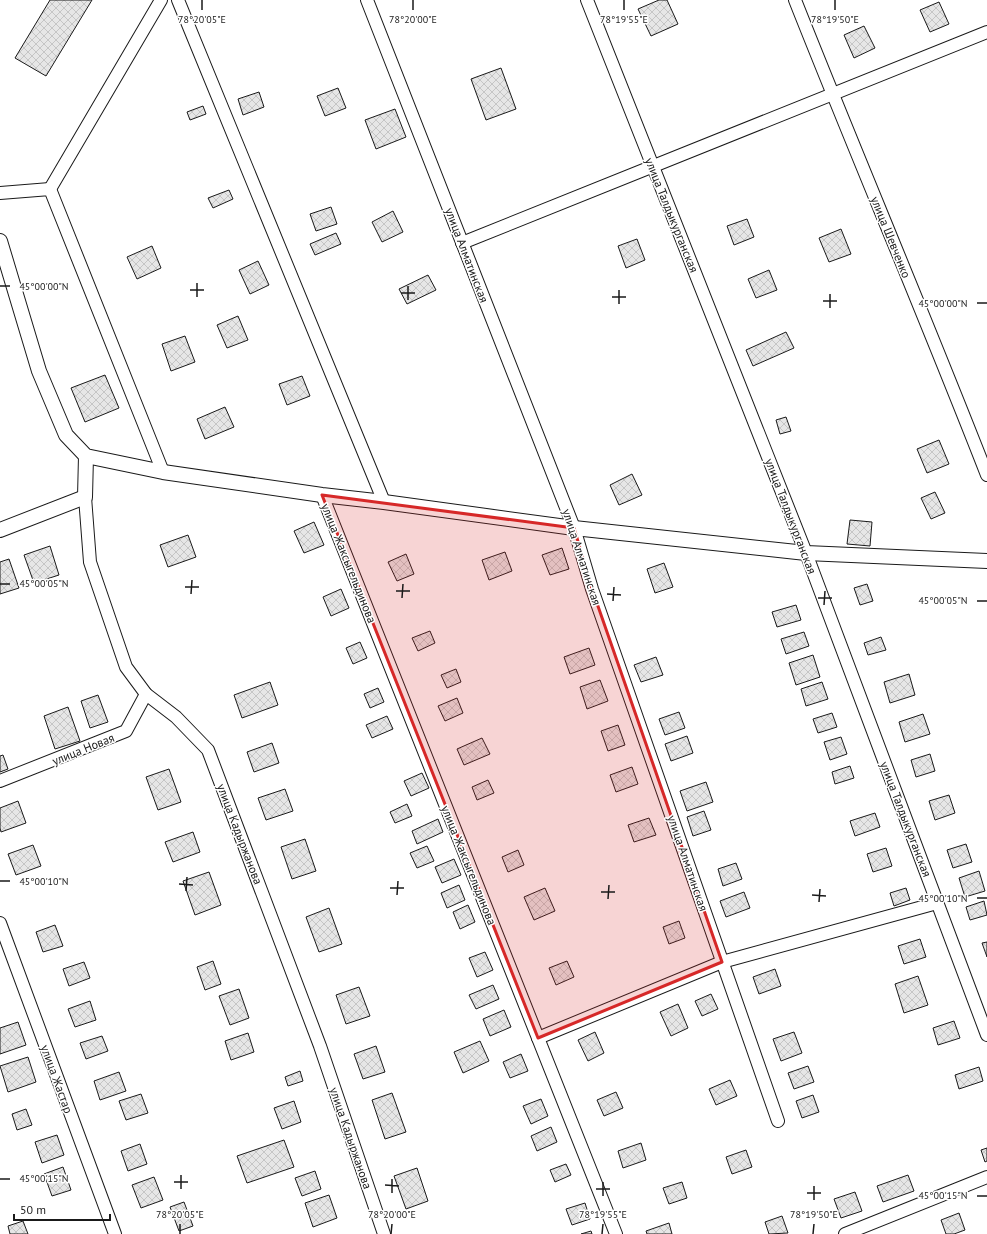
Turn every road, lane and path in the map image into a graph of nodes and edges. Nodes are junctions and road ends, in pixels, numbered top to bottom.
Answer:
1 (161, 0) edge
2 (178, 0) edge
3 (367, 0) edge
4 (587, 0) edge
5 (795, 0) edge
6 (987, 32) edge
7 (832, 93) junction
8 (653, 165) junction
9 (50, 189) junction
10 (0, 193) edge
11 (0, 242) edge
12 (462, 243) junction
13 (86, 456) junction
14 (163, 472) junction
15 (987, 474) edge
16 (322, 495) junction
17 (85, 497) junction
18 (384, 502) junction
19 (574, 528) junction
20 (0, 530) edge
21 (806, 553) junction
22 (987, 561) edge
23 (146, 694) junction
24 (0, 781) edge
25 (937, 902) junction
26 (0, 923) edge
27 (722, 962) junction
28 (987, 1035) edge
29 (538, 1038) junction
30 (778, 1122) dead end
31 (987, 1176) edge
32 (115, 1234) edge
33 (384, 1234) edge
34 (616, 1234) edge
35 (845, 1234) edge

1 - 9 street
2 - 18 street
3 - 12 street, улица Алматинская
4 - 8 street, улица Талдыкурганская
5 - 7 street, улица Шевченко
6 - 7 street
7 - 8 street
7 - 15 street, улица Шевченко
8 - 12 street
8 - 21 street, улица Талдыкурганская
9 - 10 street
9 - 14 street
11 - 13 street
12 - 19 street, улица Алматинская
13 - 14 street
13 - 17 street, улица Кадыржанова
14 - 16 street
16 - 18 street
16 - 29 street, улица Жаксыгельдинова
17 - 20 street
17 - 23 street, улица Кадыржанова
18 - 19 street
19 - 21 street
19 - 27 street, улица Алматинская
21 - 22 street
21 - 25 street, улица Талдыкурганская
23 - 24 street, улица Новая
23 - 33 street, улица Кадыржанова
25 - 27 street
25 - 28 street, улица Талдыкурганская
26 - 32 street, улица Жастар
27 - 29 street
27 - 30 street, улица Алматинская
29 - 34 street, улица Жаксыгельдинова
31 - 35 street

